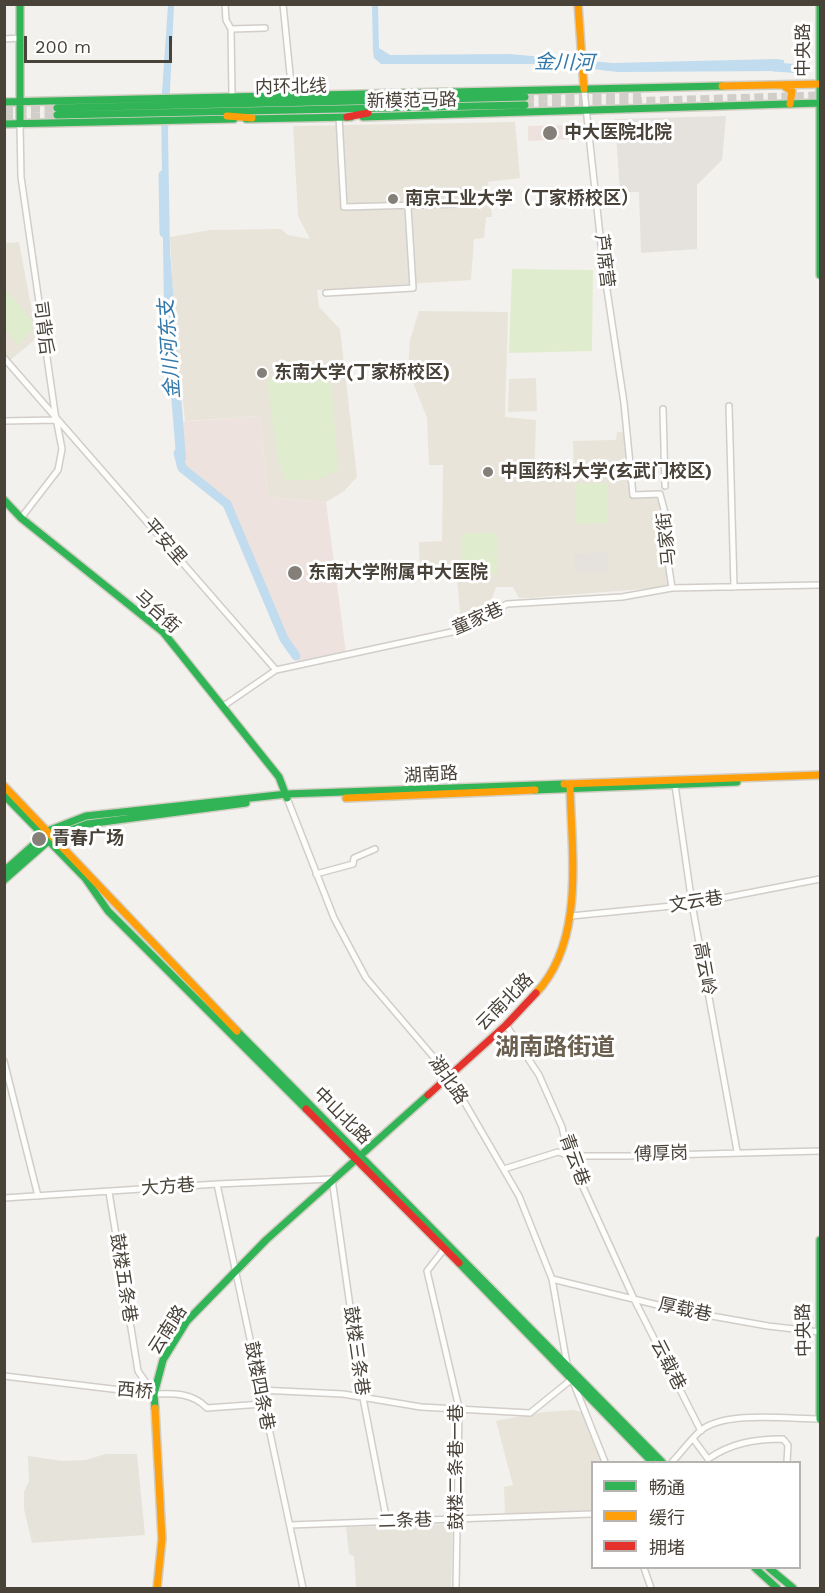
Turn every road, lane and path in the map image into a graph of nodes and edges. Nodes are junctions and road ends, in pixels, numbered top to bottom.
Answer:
1 (21, 4) edge
2 (225, 4) edge
3 (283, 4) edge
4 (578, 4) edge
5 (820, 4) edge
6 (265, 28) dead end
7 (231, 29) junction
8 (20, 38) junction
9 (4, 39) edge
10 (820, 84) edge
11 (784, 86) junction
12 (584, 88) junction
13 (292, 94) junction
14 (335, 94) junction
15 (232, 95) junction
16 (253, 96) junction
17 (20, 101) junction
18 (525, 101) tunnel mouth
19 (4, 102) edge
20 (204, 103) junction
21 (820, 103) edge
22 (393, 104) junction
23 (790, 104) junction
24 (186, 106) junction
25 (586, 111) junction
26 (343, 117) junction
27 (252, 118) junction
28 (4, 124) edge
29 (20, 124) junction
30 (455, 204) dead end
31 (408, 207) junction
32 (820, 275) edge
33 (326, 293) dead end
34 (4, 358) edge
35 (729, 405) dead end
36 (663, 409) dead end
37 (625, 410) joint
38 (55, 413) junction
39 (56, 420) junction
40 (4, 421) edge
41 (664, 486) dead end
42 (4, 500) edge
43 (21, 518) junction
44 (820, 585) edge
45 (734, 587) junction
46 (672, 588) junction
47 (276, 670) junction
48 (222, 707) junction
49 (820, 777) edge
50 (675, 785) junction
51 (4, 786) edge
52 (570, 786) junction
53 (4, 795) edge
54 (286, 796) junction
55 (44, 832) junction
56 (51, 839) junction
57 (375, 849) dead end
58 (4, 871) edge
59 (316, 874) junction
60 (820, 879) edge
61 (4, 880) edge
62 (692, 904) junction
63 (571, 916) junction
64 (506, 1025) junction
65 (4, 1061) edge
66 (448, 1074) junction
67 (737, 1151) junction
68 (820, 1151) edge
69 (568, 1154) junction
70 (359, 1159) junction
71 (504, 1169) junction
72 (332, 1179) junction
73 (216, 1184) junction
74 (109, 1192) junction
75 (38, 1196) junction
76 (4, 1198) edge
77 (820, 1240) edge
78 (445, 1248) junction
79 (237, 1269) junction
80 (552, 1279) junction
81 (634, 1299) junction
82 (820, 1332) edge
83 (567, 1365) junction
84 (4, 1376) edge
85 (572, 1379) junction
86 (260, 1390) junction
87 (154, 1394) junction
88 (363, 1398) junction
89 (262, 1404) junction
90 (459, 1408) junction
91 (820, 1419) edge
92 (701, 1431) junction
93 (694, 1440) junction
94 (605, 1461) edge
95 (651, 1461) edge
96 (661, 1461) edge
97 (673, 1461) edge
98 (787, 1461) edge
99 (591, 1514) edge
100 (458, 1519) junction
101 (387, 1522) junction
102 (290, 1525) junction
103 (644, 1569) edge
104 (756, 1569) edge
105 (770, 1569) edge
106 (157, 1588) edge
107 (303, 1588) edge
108 (456, 1588) edge
109 (651, 1588) edge
110 (777, 1588) edge
111 (793, 1588) edge

1 - 8 main road
2 - 7 street
3 - 13 street
4 - 12 main road
5 - 10 main road, 中央路
6 - 7 street
7 - 15 street
8 - 9 street
8 - 17 main road
10 - 11 main road, 新模范马路
10 - 21 main road, 中央路
11 - 12 main road, 新模范马路
11 - 23 main road
12 - 14 main road, 新模范马路
12 - 25 street, 芦席营
13 - 14 main road, 新模范马路
13 - 16 main road, 新模范马路
14 - 22 main road
15 - 16 main road, 新模范马路
15 - 24 main road, 新模范马路
16 - 20 main road
17 - 19 main road, 新模范马路
17 - 24 main road, 新模范马路
17 - 29 main road
18 - 22 main road, 内环北线
20 - 22 main road, 内环北线
20 - 24 main road, 内环北线
21 - 23 main road, 新模范马路
21 - 32 main road, 中央路
22 - 24 main road, 内环北线
22 - 26 main road
23 - 25 main road, 新模范马路
24 - 24 main road, 内环北线
24 - 27 main road
25 - 26 main road, 新模范马路
25 - 37 street, 芦席营
26 - 27 main road, 新模范马路
26 - 31 street
27 - 29 main road, 新模范马路
28 - 29 main road, 新模范马路
29 - 38 street, 司背后
30 - 31 street
31 - 33 street
34 - 38 street, 平安里
35 - 45 street
36 - 41 street
37 - 46 street, 马家街
38 - 39 street, 司背后
38 - 47 street, 平安里
39 - 40 street
39 - 43 street, 司背后
42 - 43 main road, 马台街
43 - 48 main road, 马台街
44 - 45 street, 童家巷
45 - 46 street, 童家巷
46 - 47 street, 童家巷
47 - 48 street, 童家巷
48 - 54 main road, 马台街
49 - 50 main road, 湖南路
49 - 52 main road, 湖南路
50 - 52 main road, 湖南路
50 - 62 street, 高云岭
51 - 55 main road, 中山北路
52 - 54 main road, 湖南路
52 - 63 main road, 云南北路
53 - 55 main road, 中山北路
54 - 55 main road, 湖南路
54 - 56 main road, 湖南路
54 - 59 street, 湖北路
55 - 56 main road, 中山北路
55 - 58 main road
56 - 61 main road
56 - 70 main road, 中山北路
57 - 59 street
59 - 66 street, 湖北路
60 - 62 street, 文云巷
62 - 63 street, 文云巷
62 - 67 street, 高云岭
63 - 64 main road, 云南北路
64 - 66 main road, 云南北路
64 - 69 street, 青云巷
65 - 75 street
66 - 70 main road, 云南北路
66 - 71 street, 湖北路
67 - 68 street, 傅厚岗
67 - 69 street, 傅厚岗
69 - 71 street, 傅厚岗
69 - 81 street, 青云巷
70 - 72 main road, 云南路
70 - 78 main road
70 - 83 main road, 中山北路
71 - 80 street, 湖北路
72 - 73 street, 大方巷
72 - 79 main road, 云南路
72 - 88 street, 鼓楼三条巷
73 - 74 street, 大方巷
73 - 79 street, 鼓楼四条巷
74 - 75 street, 大方巷
74 - 87 street, 鼓楼五条巷
75 - 76 street, 大方巷
77 - 82 main road, 中央路
78 - 85 main road
78 - 90 street, 鼓楼二条巷一巷
79 - 86 street, 鼓楼四条巷
79 - 87 main road, 云南路
80 - 81 street, 厚载巷
80 - 83 street, 湖北路
81 - 82 street, 厚载巷
81 - 92 street, 云载巷
82 - 91 main road, 中央路
83 - 85 street, 湖北路
83 - 96 main road, 中山北路
84 - 87 street, 西桥
85 - 90 street
85 - 94 street, 湖北路
85 - 95 main road
86 - 88 street
86 - 89 street, 鼓楼四条巷
87 - 89 street, 西桥
87 - 106 main road, 云南路
88 - 90 street
88 - 101 street, 鼓楼三条巷
89 - 102 street, 鼓楼四条巷
90 - 100 street, 鼓楼二条巷一巷
91 - 92 street
92 - 93 street
93 - 97 street
93 - 98 street
99 - 100 street, 二条巷
100 - 101 street, 二条巷
100 - 108 street, 鼓楼二条巷一巷
101 - 102 street, 二条巷
102 - 107 street, 鼓楼四条巷
103 - 109 street
104 - 110 main road
105 - 111 main road

